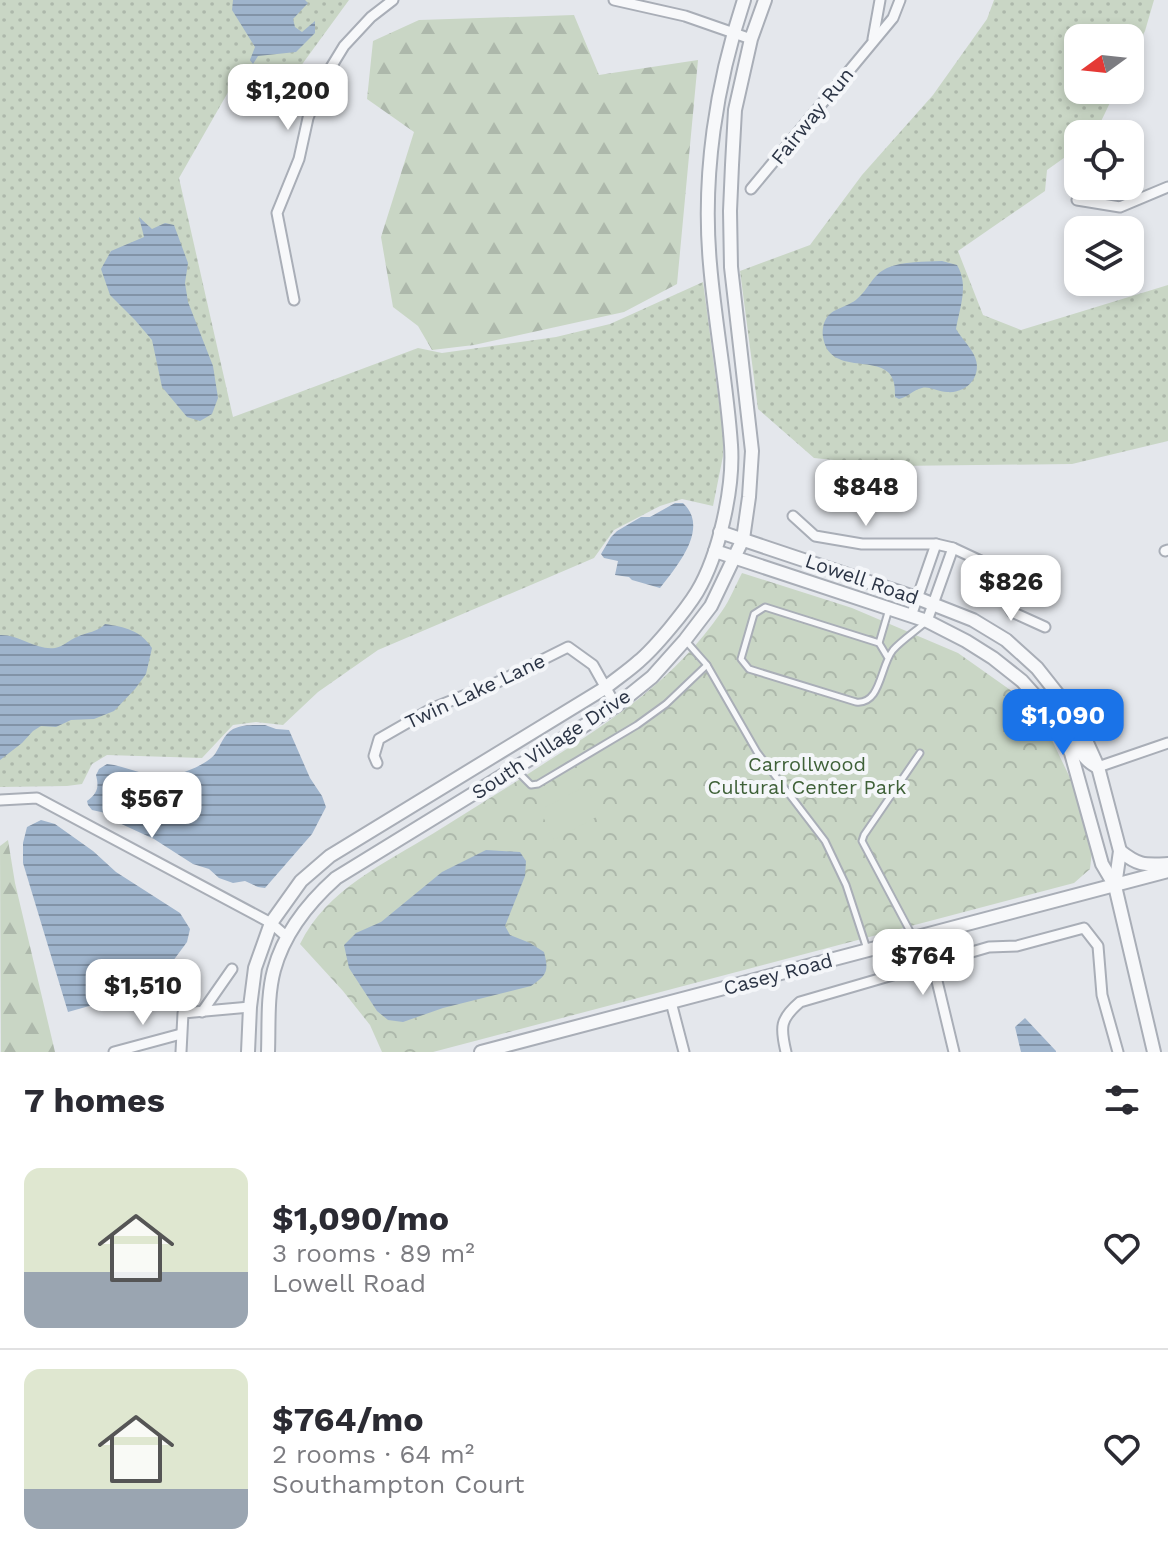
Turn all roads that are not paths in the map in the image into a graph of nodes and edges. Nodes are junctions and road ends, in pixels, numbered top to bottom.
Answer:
1 (393, 0) edge
2 (614, 0) edge
3 (744, 0) edge
4 (765, 0) edge
5 (880, 0) edge
6 (900, 2) edge
7 (733, 32) junction
8 (751, 39) junction
9 (872, 42) junction
10 (1168, 187) edge
11 (751, 189) dead end
12 (1144, 197) edge
13 (1077, 200) dead end
14 (1137, 200) edge
15 (294, 300) dead end
16 (793, 516) dead end
17 (720, 532) junction
18 (743, 539) junction
19 (936, 544) junction
20 (953, 548) junction
21 (715, 551) junction
22 (735, 558) junction
23 (917, 598) junction
24 (933, 604) junction
25 (889, 609) junction
26 (911, 616) junction
27 (927, 621) junction
28 (1045, 627) dead end
29 (685, 640) junction
30 (879, 643) junction
31 (888, 658) junction
32 (707, 665) junction
33 (605, 688) junction
34 (616, 706) junction
35 (1048, 710) junction
36 (1168, 743) edge
37 (920, 753) dead end
38 (377, 763) dead end
39 (1098, 767) junction
40 (515, 768) junction
41 (0, 800) edge
42 (1120, 851) junction
43 (1168, 864) edge
44 (1168, 871) edge
45 (1115, 886) junction
46 (271, 923) junction
47 (920, 936) junction
48 (287, 937) junction
49 (867, 950) junction
50 (932, 964) junction
51 (232, 969) dead end
52 (671, 1002) junction
53 (250, 1007) junction
54 (202, 1012) junction
55 (181, 1034) junction
56 (114, 1052) edge
57 (181, 1052) edge
58 (248, 1052) edge
59 (268, 1052) edge
60 (481, 1052) edge
61 (684, 1052) edge
62 (786, 1052) edge
63 (954, 1052) edge
64 (1118, 1052) edge
65 (1154, 1052) edge

1 - 15 street
2 - 7 street
3 - 7 street, South Village Drive
4 - 8 street, South Village Drive
5 - 6 street
5 - 9 street, Fairway Run
6 - 9 street, Fairway Run
7 - 8 street
7 - 17 street, South Village Drive
8 - 18 street, South Village Drive
9 - 11 street, Fairway Run
10 - 12 street
13 - 14 street
16 - 19 street
17 - 18 street, Lowell Road
17 - 21 street, South Village Drive
18 - 22 street, South Village Drive
18 - 23 street, Lowell Road
19 - 20 street
19 - 23 street
20 - 24 street
20 - 28 street
21 - 22 street, Lowell Road
21 - 33 street, South Village Drive
22 - 25 street, Lowell Road
22 - 29 street, South Village Drive
23 - 24 street, Lowell Road
23 - 26 street
24 - 27 street
24 - 39 street, Lowell Road
25 - 26 street, Lowell Road
25 - 30 lane
26 - 27 street, Lowell Road
27 - 31 lane
27 - 35 street, Lowell Road
29 - 32 lane
29 - 34 street, South Village Drive
30 - 31 lane
30 - 31 lane
32 - 40 lane
32 - 49 lane
33 - 34 street, Twin Lake Lane
33 - 38 street, Twin Lake Lane
33 - 46 street, South Village Drive
34 - 40 street, South Village Drive
35 - 39 street
35 - 45 street, Lowell Road
36 - 39 street
37 - 47 lane
39 - 42 street, Lowell Road
40 - 48 street, South Village Drive
41 - 46 street
42 - 43 street
42 - 45 street, Lowell Road
44 - 45 street, Casey Road
45 - 47 street, Casey Road
45 - 65 street, Lowell Road
46 - 48 street
46 - 53 street, South Village Drive
47 - 49 street, Casey Road
47 - 50 street
48 - 59 street, South Village Drive
49 - 52 street, Casey Road
50 - 62 street
50 - 63 street
50 - 64 street
51 - 54 street
52 - 60 street, Casey Road
52 - 61 street
53 - 54 street
53 - 58 street, South Village Drive
54 - 55 street
55 - 56 street
55 - 57 street

